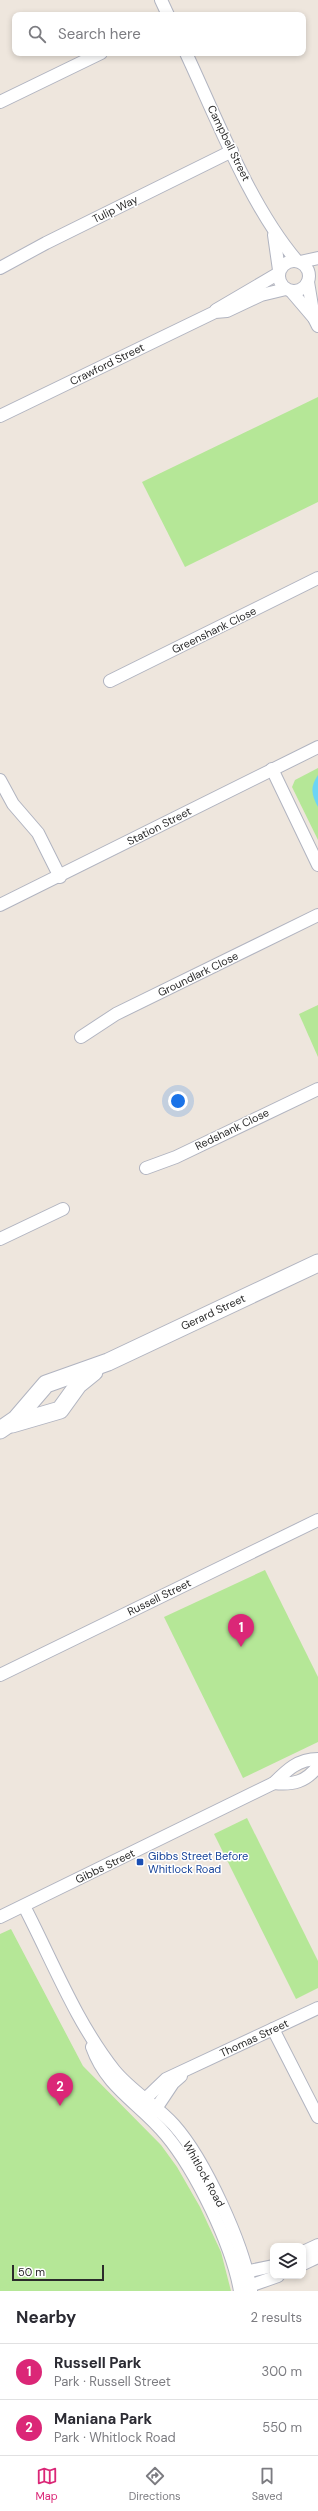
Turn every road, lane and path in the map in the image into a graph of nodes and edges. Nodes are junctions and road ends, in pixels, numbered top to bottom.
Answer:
1 (161, 0) edge
2 (167, 12) edge
3 (95, 56) edge
4 (187, 56) edge
5 (0, 102) edge
6 (232, 151) junction
7 (273, 232) junction
8 (318, 258) edge
9 (298, 261) junction
10 (0, 268) edge
11 (279, 271) junction
12 (312, 277) edge
13 (288, 290) junction
14 (215, 312) junction
15 (316, 322) edge
16 (0, 416) edge
17 (318, 578) edge
18 (110, 681) dead end
19 (318, 747) edge
20 (272, 769) junction
21 (0, 780) edge
22 (318, 865) edge
23 (60, 877) junction
24 (0, 905) edge
25 (318, 915) edge
26 (81, 1037) dead end
27 (318, 1089) edge
28 (146, 1168) dead end
29 (63, 1209) dead end
30 (0, 1239) edge
31 (318, 1263) edge
32 (108, 1362) junction
33 (5, 1428) edge
34 (318, 1520) edge
35 (0, 1675) edge
36 (318, 1759) edge
37 (318, 1766) edge
38 (274, 1784) junction
39 (24, 1906) junction
40 (0, 1917) edge
41 (318, 2008) edge
42 (82, 2020) junction
43 (273, 2029) junction
44 (190, 2068) junction
45 (145, 2097) junction
46 (138, 2108) junction
47 (157, 2108) junction
48 (318, 2117) edge
49 (150, 2118) junction
50 (318, 2245) edge
51 (306, 2251) edge
52 (318, 2257) edge
53 (306, 2263) edge
54 (270, 2267) edge
55 (242, 2273) junction
56 (271, 2279) edge
57 (246, 2289) edge

1 - 2 street
3 - 5 street
4 - 6 street, Campbell Street
6 - 7 street, Campbell Street
6 - 10 street, Tulip Way
7 - 9 street, Campbell Street
7 - 11 street, Campbell Street
8 - 9 street
9 - 11 street
9 - 12 street
11 - 13 street
11 - 14 street, Crawford Street
12 - 13 street
12 - 15 street
13 - 14 street, Crawford Street
13 - 15 street
14 - 16 street, Crawford Street
17 - 18 street, Greenshank Close
19 - 20 street, Station Street
20 - 22 street
20 - 23 street, Station Street
21 - 23 street
23 - 24 street, Station Street
25 - 26 street, Groundlark Close
27 - 28 street, Redshank Close
29 - 30 street
31 - 32 street, Gerard Street
32 - 33 street, Gerard Street
32 - 33 street, Gerard Street
34 - 35 street, Russell Street
36 - 38 street, Gibbs Street
37 - 38 street, Gibbs Street
38 - 39 street, Gibbs Street
39 - 40 street, Gibbs Street
39 - 42 street, Whitlock Road
41 - 43 street, Thomas Street
42 - 45 street, Whitlock Road
42 - 46 street, Whitlock Road
43 - 44 street, Thomas Street
43 - 48 street
44 - 45 street, Thomas Street
44 - 47 street, Thomas Street
45 - 46 street, Thomas Street
45 - 47 street, Whitlock Road
46 - 49 street, Whitlock Road
47 - 49 street, Thomas Street
47 - 55 street, Whitlock Road
49 - 55 street, Whitlock Road
50 - 51 street
52 - 53 street
54 - 55 street
55 - 57 street, Whitlock Road
56 - 57 street

